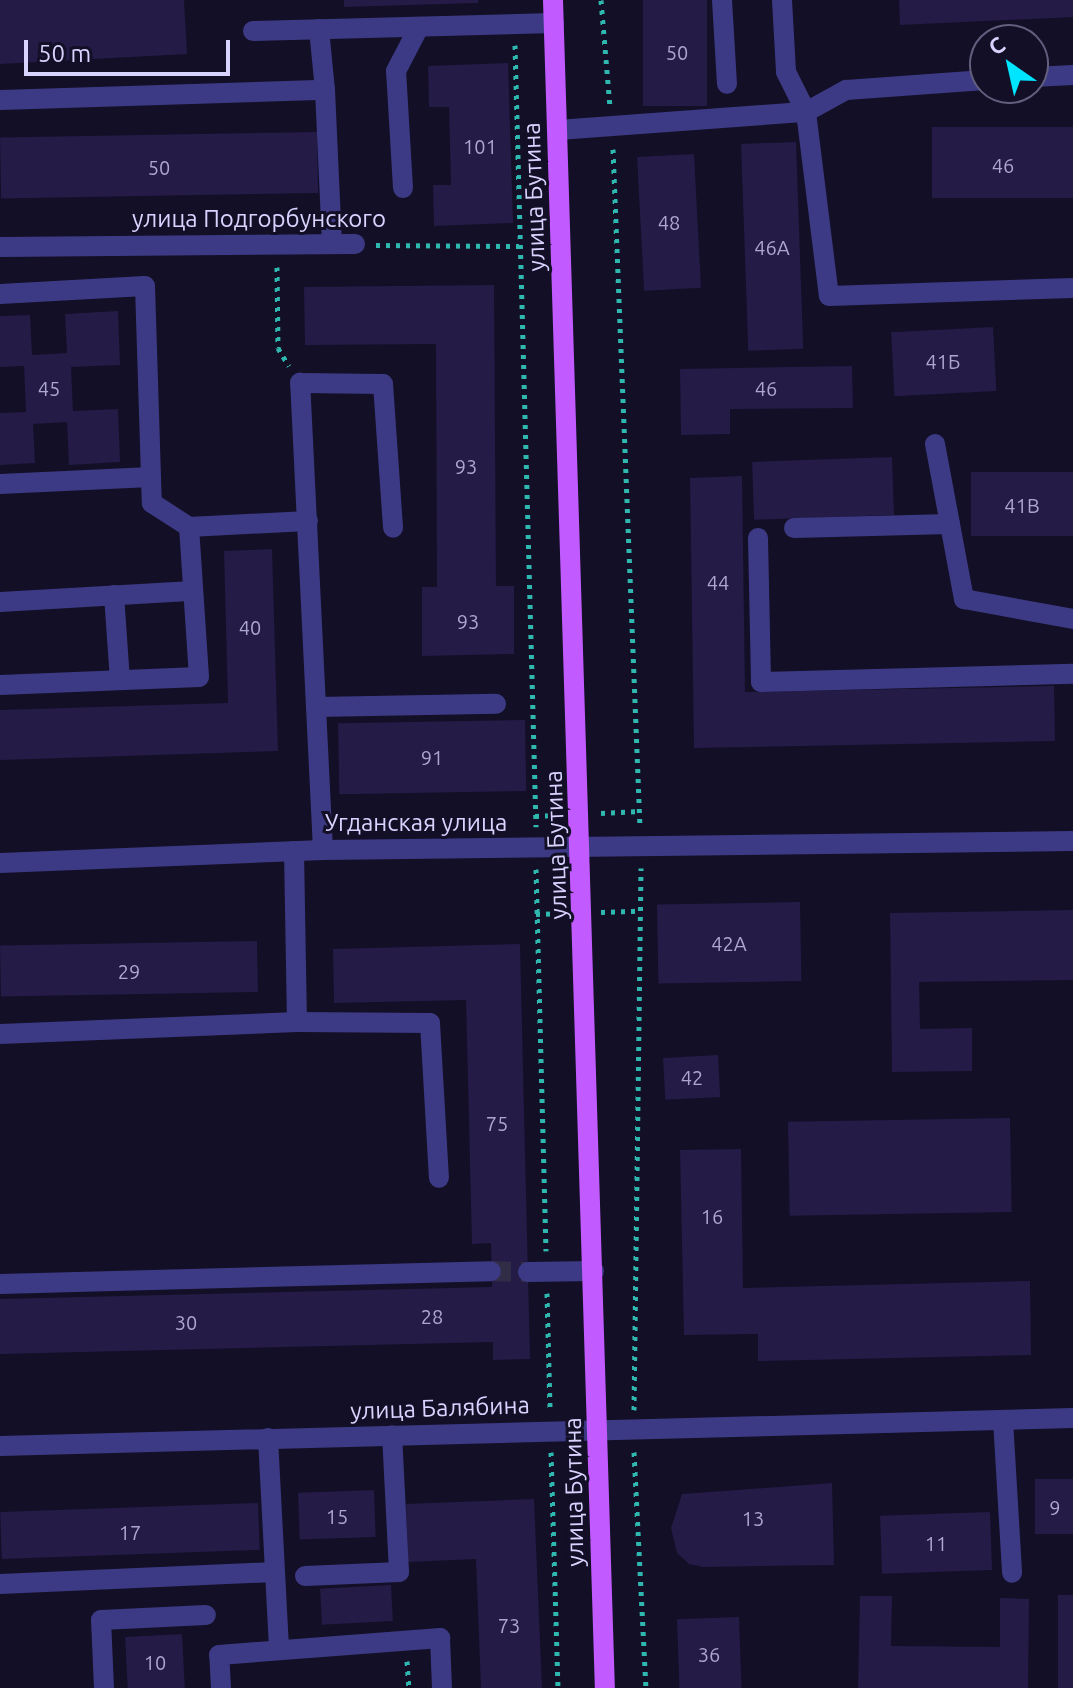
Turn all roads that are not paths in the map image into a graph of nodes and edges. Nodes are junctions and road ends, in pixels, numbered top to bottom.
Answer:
1 (553, 0) edge
2 (722, 0) edge
3 (782, 0) edge
4 (554, 23) junction
5 (419, 27) junction
6 (319, 29) junction
7 (253, 31) dead end
8 (1073, 75) edge
9 (1049, 76) edge
10 (969, 81) edge
11 (727, 84) dead end
12 (325, 90) junction
13 (0, 100) edge
14 (806, 112) junction
15 (558, 130) junction
16 (403, 188) dead end
17 (332, 244) junction
18 (355, 244) road end
19 (0, 247) edge
20 (1073, 288) edge
21 (0, 294) edge
22 (935, 444) dead end
23 (151, 477) junction
24 (0, 484) edge
25 (308, 521) junction
26 (950, 524) junction
27 (189, 527) junction
28 (393, 528) dead end
29 (794, 528) dead end
30 (758, 538) dead end
31 (193, 591) junction
32 (114, 595) junction
33 (0, 602) edge
34 (1073, 620) edge
35 (1073, 674) edge
36 (120, 680) junction
37 (0, 685) edge
38 (496, 704) dead end
39 (316, 707) junction
40 (1073, 841) edge
41 (582, 848) junction
42 (323, 850) junction
43 (294, 851) junction
44 (0, 863) edge
45 (297, 1022) junction
46 (0, 1034) edge
47 (439, 1178) dead end
48 (491, 1271) tunnel mouth
49 (594, 1271) junction
50 (537, 1272) tunnel mouth
51 (0, 1284) edge
52 (1073, 1418) edge
53 (1003, 1420) junction
54 (599, 1431) junction
55 (392, 1435) junction
56 (268, 1438) junction
57 (0, 1446) edge
58 (275, 1572) junction
59 (1012, 1573) dead end
60 (305, 1576) dead end
61 (0, 1584) edge
62 (206, 1615) dead end
63 (279, 1647) junction
64 (104, 1688) edge
65 (221, 1688) edge
66 (442, 1688) edge
67 (605, 1688) edge

1 - 4 main road, улица Бутина
2 - 11 street
3 - 14 street
4 - 5 street
4 - 15 main road, улица Бутина
5 - 6 street
5 - 16 street
6 - 7 street
6 - 12 street
8 - 9 street
10 - 14 street
12 - 13 street
12 - 17 street
14 - 15 street
14 - 20 street
15 - 41 main road, улица Бутина
17 - 18 street, улица Подгорбунского
17 - 19 street, улица Подгорбунского
21 - 23 street
22 - 26 street
23 - 24 street
23 - 27 street
25 - 27 street
25 - 28 street
25 - 39 street
26 - 29 street
26 - 34 street
27 - 31 street
30 - 35 street
31 - 32 street
31 - 36 street
32 - 33 street
32 - 36 street
36 - 37 street
38 - 39 street
39 - 42 street
40 - 41 street, Угданская улица
41 - 42 street, Угданская улица
41 - 49 main road, улица Бутина
42 - 43 street, Угданская улица
43 - 44 street, Угданская улица
43 - 45 street
45 - 46 street
45 - 47 street
48 - 51 street
49 - 50 street
49 - 54 main road, улица Бутина
52 - 53 street, улица Балябина
53 - 54 street, улица Балябина
53 - 59 street
54 - 55 street, улица Балябина
54 - 67 main road, улица Бутина
55 - 56 street, улица Балябина
55 - 60 street
56 - 57 street, улица Балябина
56 - 58 street
58 - 61 street
58 - 63 street
62 - 64 street
63 - 65 street
63 - 66 street

